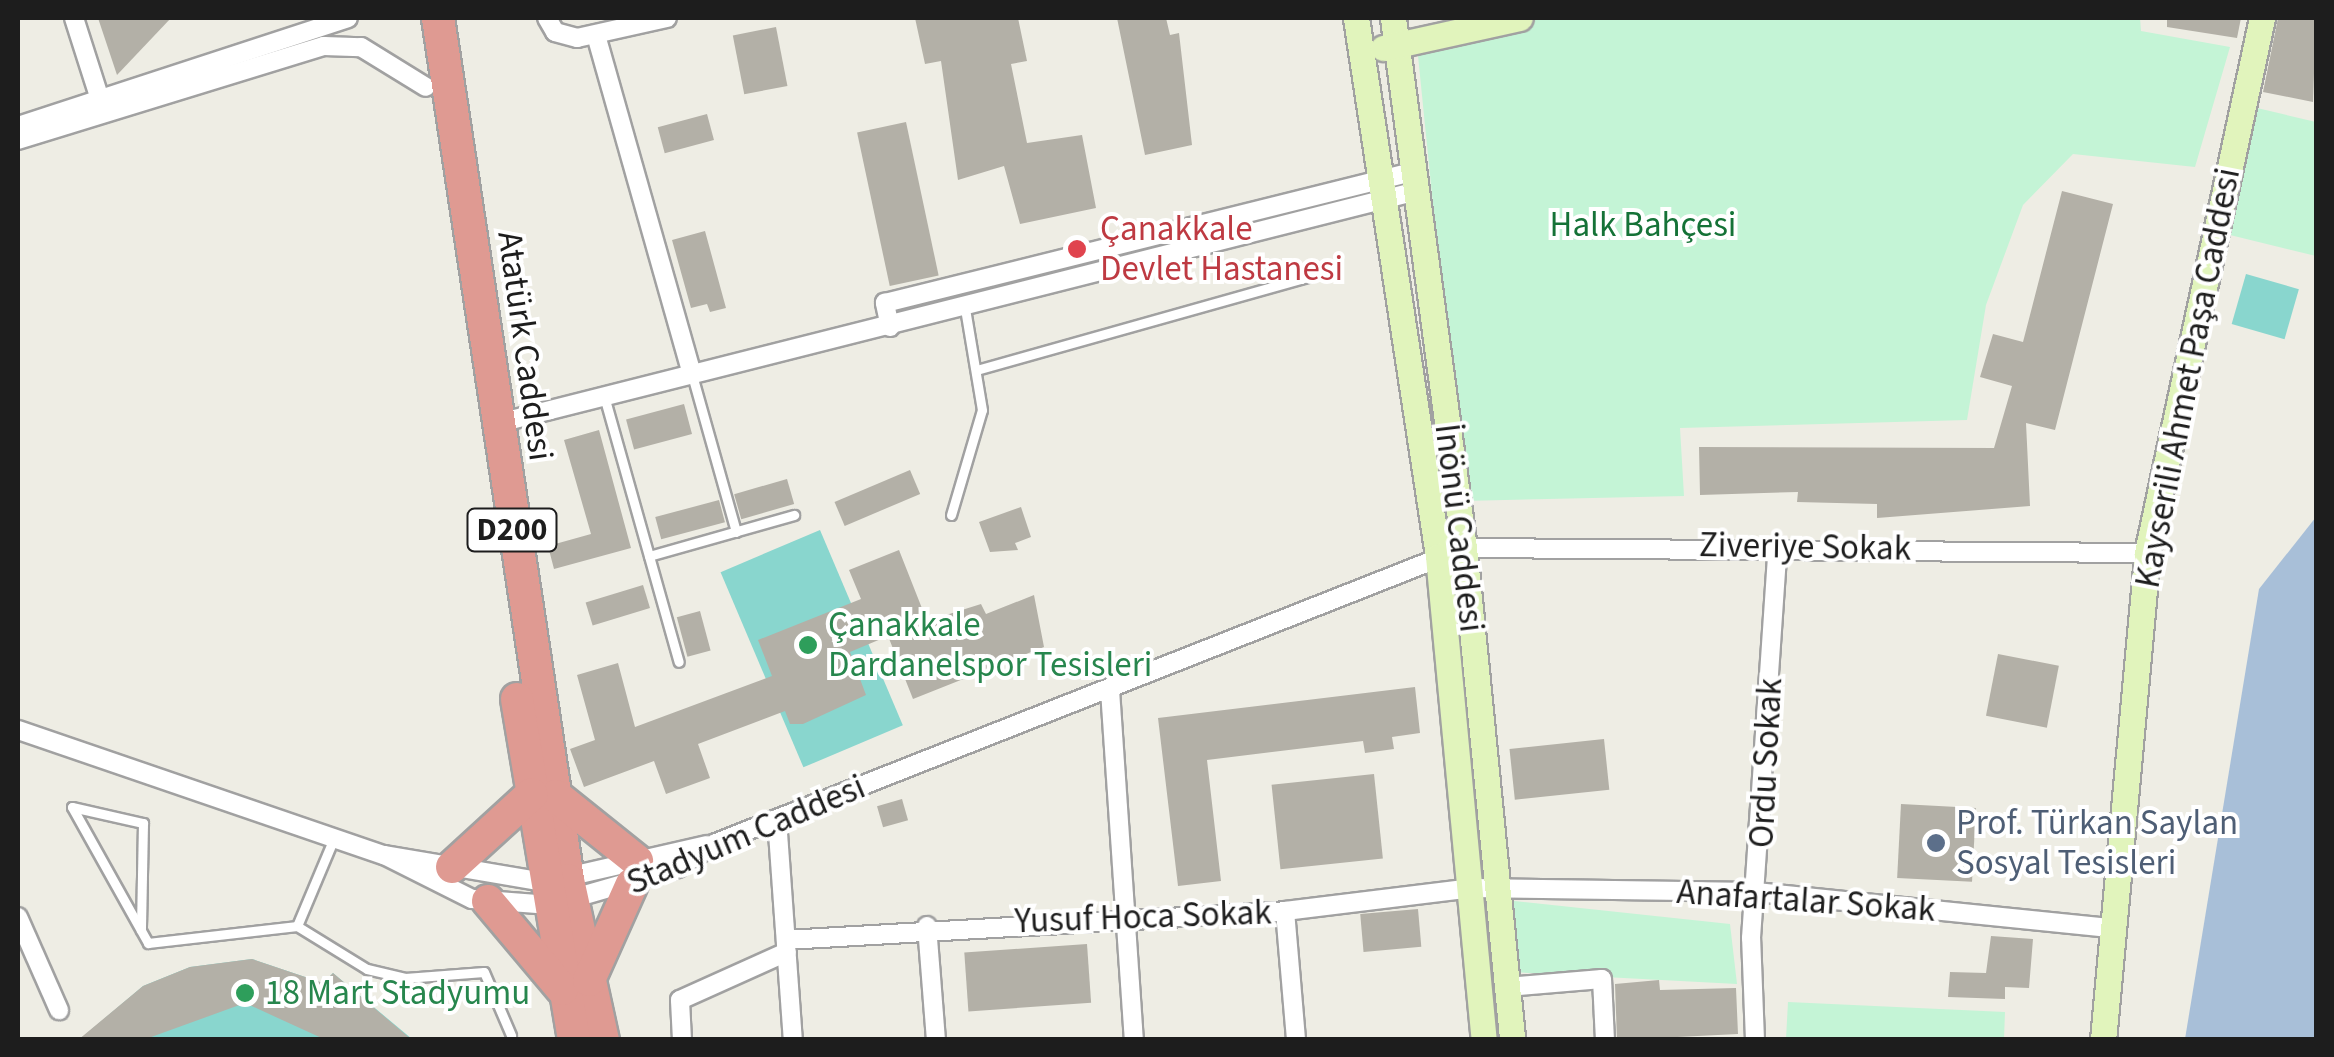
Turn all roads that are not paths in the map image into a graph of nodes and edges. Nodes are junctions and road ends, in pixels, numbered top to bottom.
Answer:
1 (74, 18) edge
2 (348, 18) edge
3 (416, 18) edge
4 (438, 18) edge
5 (547, 18) edge
6 (667, 18) edge
7 (1356, 18) edge
8 (1393, 18) edge
9 (1520, 18) edge
10 (2262, 18) edge
11 (327, 26) junction
12 (596, 35) junction
13 (332, 45) junction
14 (1398, 45) junction
15 (1362, 52) junction
16 (426, 86) junction
17 (102, 107) junction
18 (18, 126) edge
19 (18, 140) edge
20 (1412, 182) junction
21 (1386, 189) junction
22 (1314, 276) dead end
23 (965, 308) junction
24 (890, 327) junction
25 (980, 369) junction
26 (692, 374) junction
27 (604, 396) junction
28 (510, 420) junction
29 (952, 515) dead end
30 (794, 516) dead end
31 (736, 532) junction
32 (1778, 546) junction
33 (1464, 548) junction
34 (2147, 553) junction
35 (649, 556) junction
36 (1438, 556) junction
37 (679, 662) dead end
38 (1110, 690) junction
39 (18, 730) edge
40 (544, 796) junction
41 (777, 819) junction
42 (334, 838) junction
43 (384, 855) junction
44 (452, 867) junction
45 (634, 873) junction
46 (1471, 888) junction
47 (1500, 888) junction
48 (559, 892) junction
49 (1756, 892) junction
50 (488, 901) junction
51 (1284, 911) junction
52 (18, 916) edge
53 (1122, 916) junction
54 (297, 926) junction
55 (928, 926) junction
56 (2112, 928) junction
57 (141, 933) junction
58 (786, 946) junction
59 (576, 985) junction
60 (1507, 987) junction
61 (59, 1010) dead end
62 (511, 1036) dead end
63 (574, 1040) edge
64 (603, 1040) edge
65 (682, 1040) edge
66 (794, 1040) edge
67 (936, 1040) edge
68 (1134, 1040) edge
69 (1296, 1040) edge
70 (1484, 1040) edge
71 (1512, 1040) edge
72 (1605, 1040) edge
73 (1755, 1040) edge
74 (2104, 1040) edge

1 - 17 street
2 - 11 street
3 - 16 highway, Atatürk Caddesi / D200
4 - 28 highway, Atatürk Caddesi / D200
5 - 12 street
6 - 12 street
7 - 15 main road, İnönü Caddesi
8 - 14 main road, İnönü Caddesi
9 - 14 main road
10 - 34 main road, Kayserili Ahmet Paşa Caddesi
11 - 13 street
11 - 17 street
12 - 26 street
13 - 16 street
13 - 17 street
14 - 15 main road
14 - 20 main road, İnönü Caddesi
15 - 21 main road, İnönü Caddesi
16 - 40 highway, Atatürk Caddesi / D200
17 - 18 street
17 - 19 street
20 - 21 street
20 - 33 main road, İnönü Caddesi
21 - 23 street
21 - 24 street
21 - 36 main road, İnönü Caddesi
22 - 25 lane
23 - 24 street
23 - 25 lane
24 - 26 street
25 - 29 lane
26 - 27 street
26 - 31 lane
27 - 28 street
27 - 35 lane
28 - 40 highway, Atatürk Caddesi / D200
30 - 31 lane
31 - 35 lane
32 - 33 street, Ziveriye Sokak
32 - 34 street, Ziveriye Sokak
32 - 49 street, Ordu Sokak
33 - 36 street, Stadyum Caddesi
33 - 47 main road, İnönü Caddesi
34 - 56 main road, Kayserili Ahmet Paşa Caddesi
35 - 37 lane
36 - 38 street, Stadyum Caddesi
36 - 46 main road, İnönü Caddesi
38 - 41 street, Stadyum Caddesi
38 - 53 street
39 - 42 street, Stadyum Caddesi
40 - 44 highway
40 - 45 highway
40 - 48 highway, Atatürk Caddesi / D200
41 - 45 street, Stadyum Caddesi
41 - 58 street
42 - 43 street, Stadyum Caddesi
42 - 54 lane
43 - 44 street
43 - 50 street, Stadyum Caddesi
44 - 48 street
45 - 48 street, Stadyum Caddesi
45 - 59 highway
46 - 47 street, Yusuf Hoca Sokak
46 - 51 street, Yusuf Hoca Sokak
46 - 70 main road, İnönü Caddesi
47 - 49 street, Anafartalar Sokak
47 - 60 main road, İnönü Caddesi
48 - 50 street, Stadyum Caddesi
48 - 59 highway, Atatürk Caddesi / D200
49 - 56 street, Anafartalar Sokak
49 - 73 street, Ordu Sokak
50 - 59 highway
51 - 53 street, Yusuf Hoca Sokak
51 - 69 street
52 - 61 street
53 - 55 street, Yusuf Hoca Sokak
53 - 68 street
54 - 57 lane
54 - 62 lane
55 - 58 street, Yusuf Hoca Sokak
55 - 67 street
56 - 74 main road, Kayserili Ahmet Paşa Caddesi
57 - 57 lane
58 - 65 street, Yusuf Hoca Sokak
58 - 66 street
59 - 63 highway, Atatürk Caddesi / D200
59 - 64 highway, Atatürk Caddesi / D200
60 - 71 main road, İnönü Caddesi
60 - 72 street

